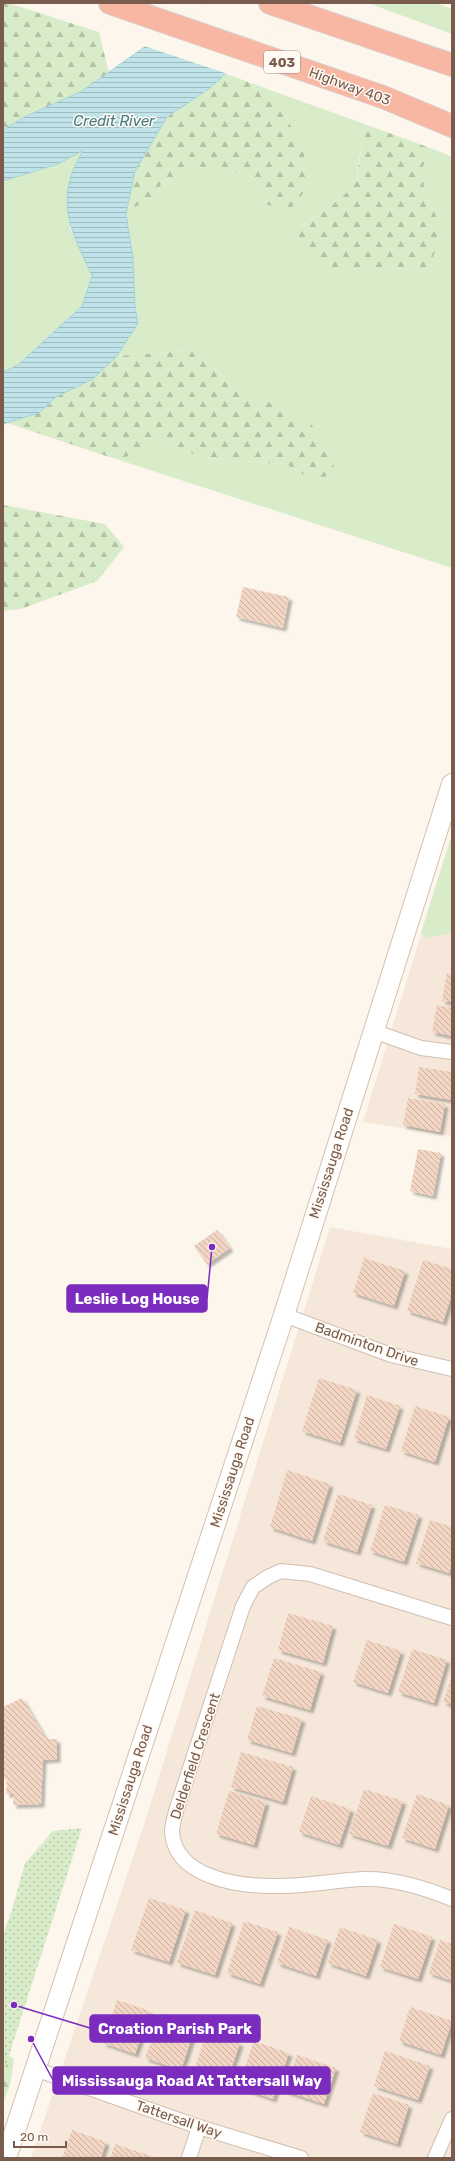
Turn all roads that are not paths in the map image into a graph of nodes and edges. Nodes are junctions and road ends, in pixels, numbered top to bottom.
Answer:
1 (110, 3) edge
2 (270, 3) edge
3 (452, 65) edge
4 (452, 126) edge
5 (452, 784) edge
6 (373, 1031) junction
7 (452, 1052) edge
8 (284, 1315) junction
9 (452, 1369) edge
10 (452, 1618) edge
11 (452, 1898) edge
12 (35, 2069) junction
13 (452, 2119) edge
14 (199, 2127) junction
15 (6, 2158) edge
16 (189, 2158) edge
17 (301, 2158) edge
18 (435, 2158) edge

1 - 4 highway, Highway 403 / 403
2 - 3 highway
5 - 6 main road, Mississauga Road
6 - 7 street
6 - 8 main road, Mississauga Road
8 - 9 street, Badminton Drive
8 - 12 main road, Mississauga Road
10 - 11 street, Delderfield Crescent
12 - 14 street, Tattersall Way
12 - 15 main road, Mississauga Road
13 - 18 street
14 - 16 street
14 - 17 street, Tattersall Way

